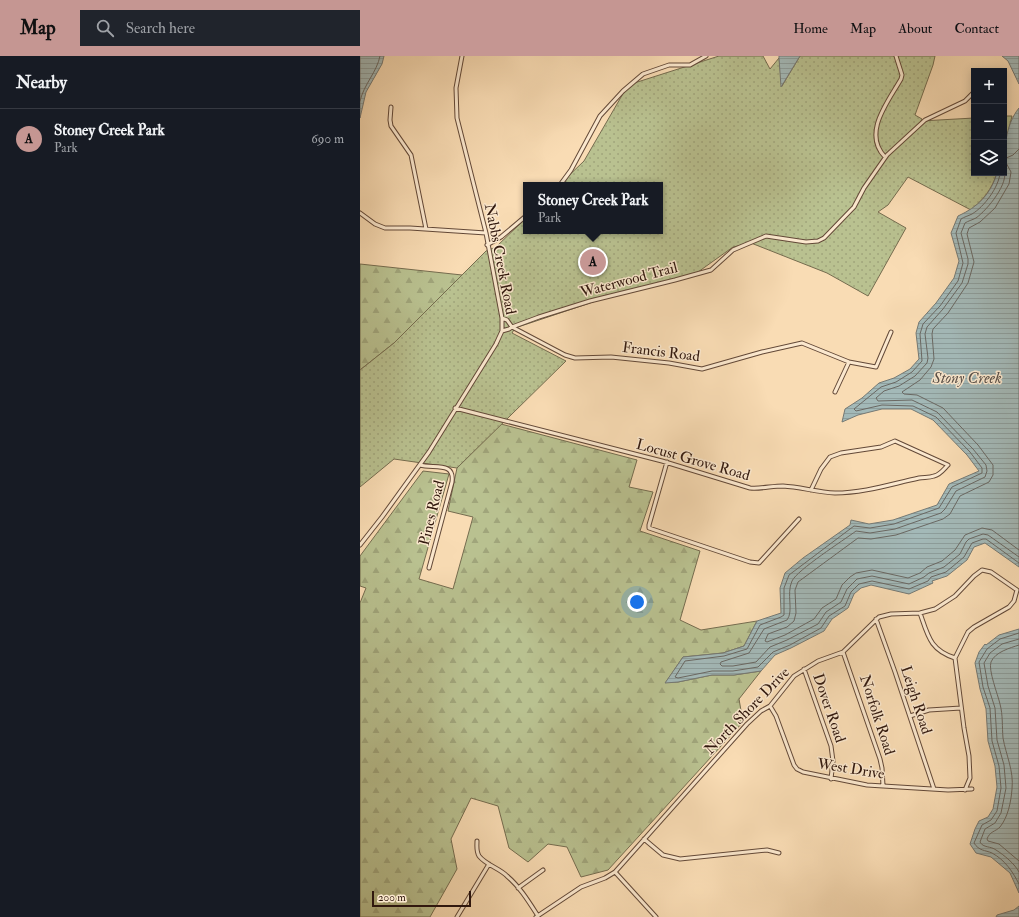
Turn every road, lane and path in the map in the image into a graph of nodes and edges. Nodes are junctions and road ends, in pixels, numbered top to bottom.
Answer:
1 (462, 56) edge
2 (706, 56) edge
3 (896, 56) edge
4 (971, 95) edge
5 (391, 107) dead end
6 (885, 157) junction
7 (562, 182) edge
8 (360, 213) edge
9 (523, 219) edge
10 (426, 229) junction
11 (486, 233) junction
12 (487, 245) junction
13 (502, 318) junction
14 (512, 327) junction
15 (502, 331) junction
16 (891, 332) dead end
17 (849, 362) junction
18 (835, 392) dead end
19 (455, 408) junction
20 (667, 462) junction
21 (420, 465) junction
22 (811, 490) junction
23 (799, 519) dead end
24 (360, 545) edge
25 (429, 568) dead end
26 (920, 613) junction
27 (876, 618) junction
28 (843, 652) junction
29 (954, 658) junction
30 (804, 669) junction
31 (770, 706) junction
32 (961, 708) junction
33 (910, 716) junction
34 (831, 779) junction
35 (883, 786) junction
36 (934, 789) junction
37 (972, 789) dead end
38 (965, 790) junction
39 (644, 839) junction
40 (477, 841) dead end
41 (779, 853) dead end
42 (489, 864) junction
43 (542, 870) dead end
44 (615, 872) junction
45 (518, 888) junction
46 (537, 916) edge
47 (457, 917) edge
48 (656, 917) edge

1 - 11 street, Nabbs Creek Road
2 - 7 street
3 - 6 street
4 - 6 street, Waterwood Trail
5 - 10 street
6 - 14 street, Waterwood Trail
8 - 10 street
9 - 12 street
10 - 11 street
11 - 12 street, Nabbs Creek Road
12 - 13 street, Nabbs Creek Road
13 - 14 street
13 - 15 street, Nabbs Creek Road
14 - 15 street
14 - 17 street, Francis Road
15 - 19 street, Nabbs Creek Road
16 - 17 street, Francis Road
17 - 18 street
19 - 20 street, Locust Grove Road
19 - 21 street, Nabbs Creek Road
20 - 22 street, Locust Grove Road
20 - 23 street
21 - 24 street, Nabbs Creek Road
21 - 25 street, Pines Road
22 - 22 street, Locust Grove Road
26 - 27 street
26 - 29 street
26 - 29 street
27 - 28 street, North Shore Drive
27 - 33 street, Leigh Road
28 - 30 street, North Shore Drive
28 - 35 street, Norfolk Road
29 - 32 street
30 - 31 street, North Shore Drive
30 - 34 street, Dover Road
31 - 34 street, West Drive
31 - 39 street, North Shore Drive
32 - 33 street
32 - 38 street
33 - 36 street, Leigh Road
34 - 35 street, West Drive
35 - 36 street, West Drive
36 - 38 street, West Drive
37 - 38 street, West Drive
39 - 41 street
39 - 44 street, North Shore Drive
40 - 42 street
42 - 45 street
42 - 47 street
43 - 45 street
44 - 46 street, North Shore Drive
44 - 48 street
45 - 46 street

